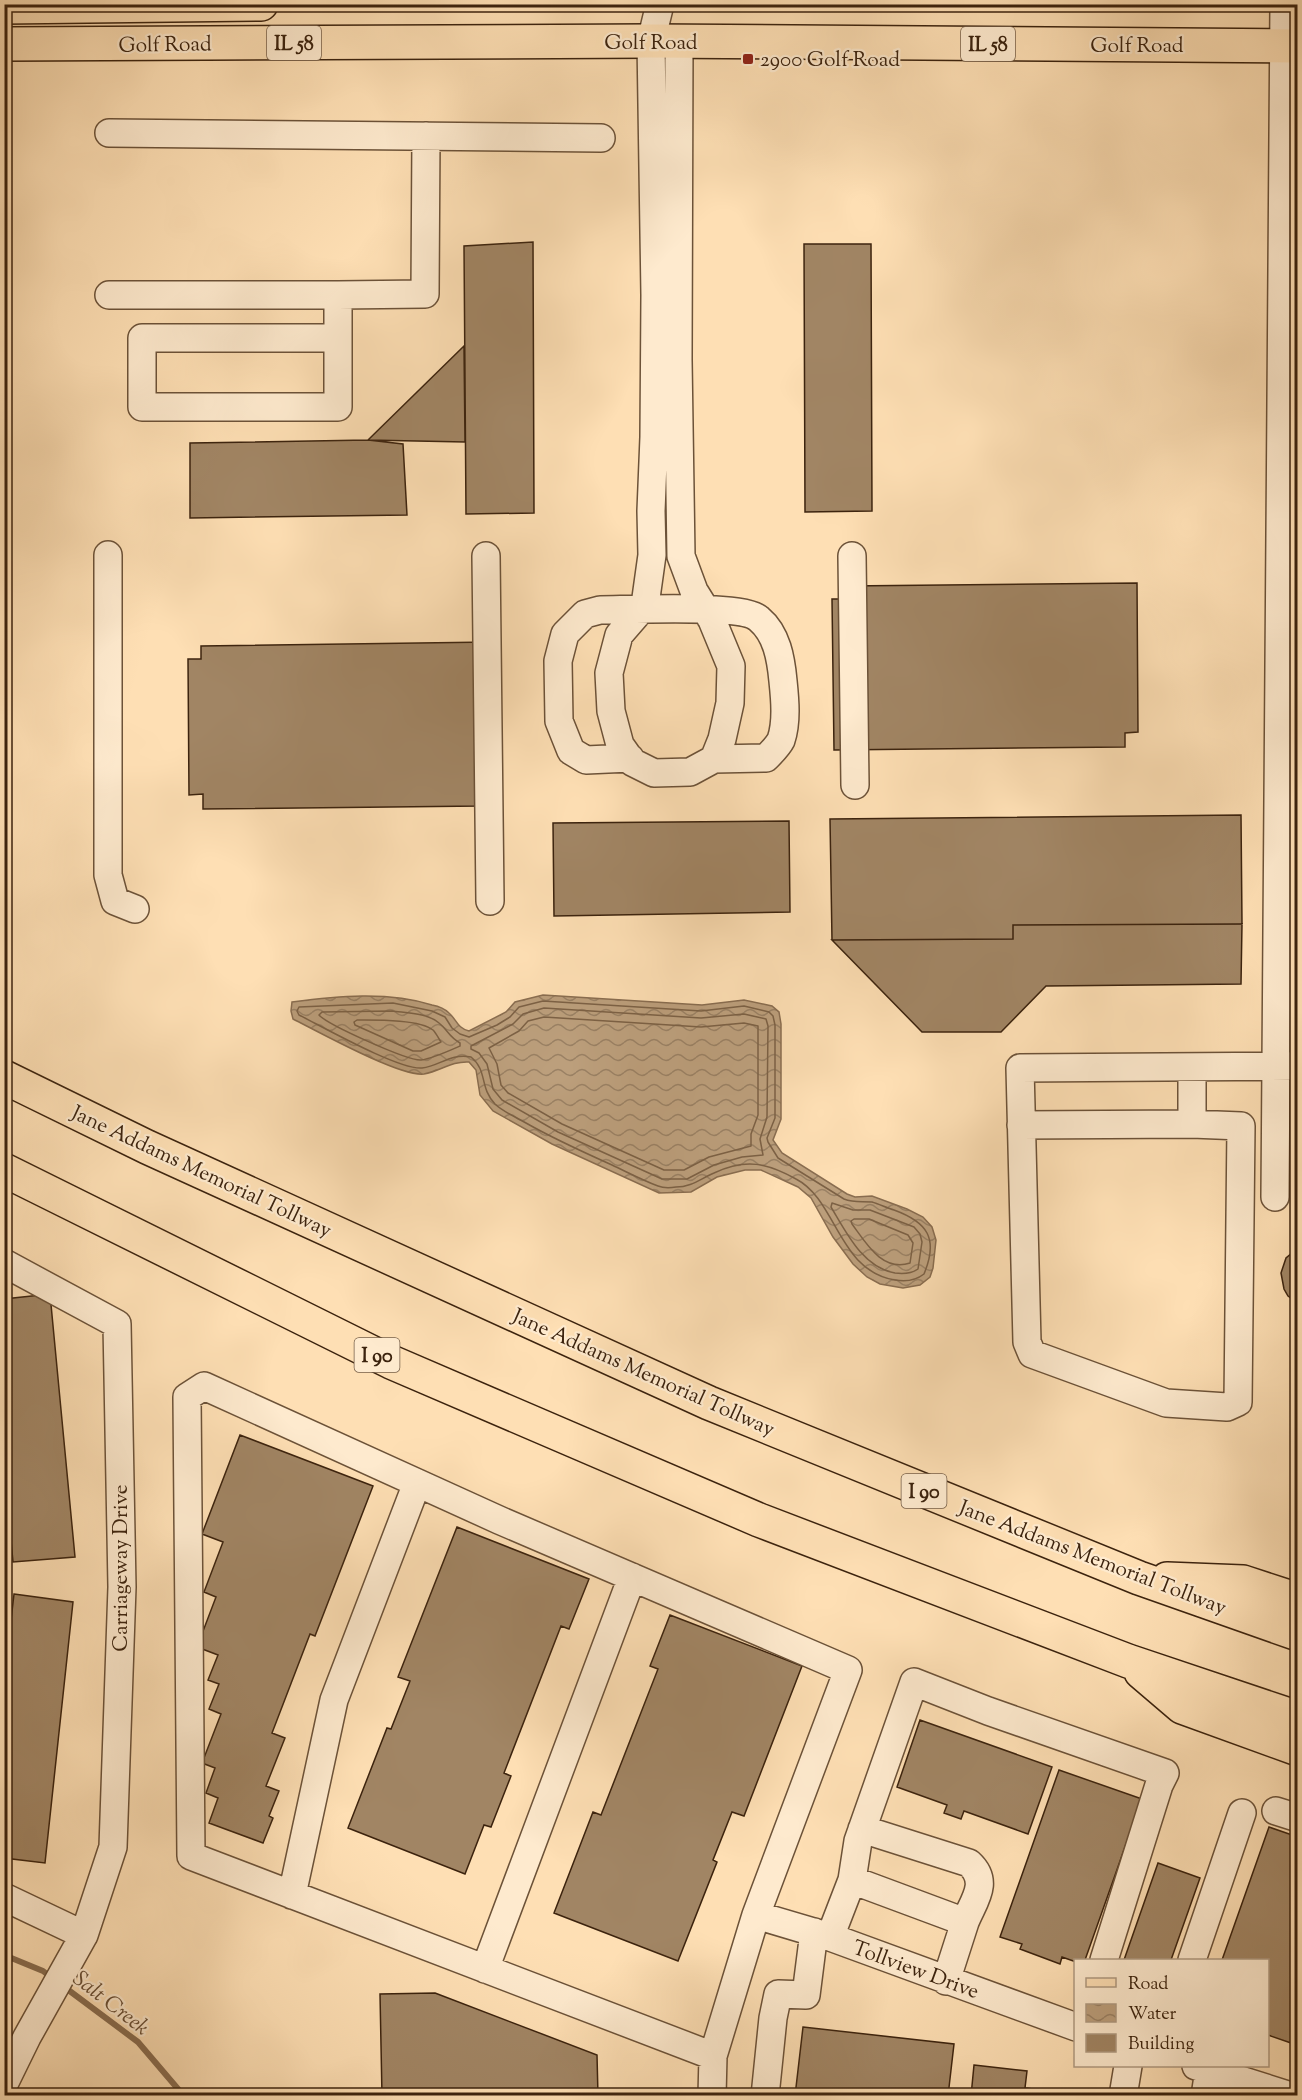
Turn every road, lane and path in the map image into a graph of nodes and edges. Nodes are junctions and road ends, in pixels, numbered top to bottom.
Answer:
1 (261, 4) edge
2 (660, 4) edge
3 (1284, 4) edge
4 (4, 7) edge
5 (665, 42) junction
6 (4, 44) edge
7 (1291, 45) edge
8 (109, 133) dead end
9 (426, 136) junction
10 (601, 138) dead end
11 (338, 295) junction
12 (109, 296) dead end
13 (338, 338) junction
14 (108, 555) dead end
15 (486, 556) dead end
16 (852, 556) dead end
17 (642, 609) junction
18 (705, 609) junction
19 (630, 758) junction
20 (714, 759) junction
21 (855, 785) dead end
22 (1287, 876) edge
23 (490, 901) dead end
24 (135, 909) dead end
25 (1287, 1066) edge
26 (1192, 1067) junction
27 (4, 1077) edge
28 (1192, 1124) junction
29 (1021, 1125) junction
30 (4, 1170) edge
31 (1275, 1197) dead end
32 (4, 1263) edge
33 (417, 1483) junction
34 (632, 1577) junction
35 (1139, 1578) junction
36 (1298, 1600) edge
37 (1298, 1634) edge
38 (1128, 1661) junction
39 (1298, 1718) edge
40 (1298, 1749) edge
41 (1242, 1813) dead end
42 (862, 1829) junction
43 (852, 1880) junction
44 (292, 1895) junction
45 (4, 1897) edge
46 (756, 1915) junction
47 (964, 1922) junction
48 (822, 1934) junction
49 (84, 1935) junction
50 (1104, 1959) edge
51 (1191, 1959) edge
52 (485, 1969) junction
53 (946, 1981) junction
54 (1074, 2026) edge
55 (713, 2056) junction
56 (1128, 2067) edge
57 (1203, 2077) edge
58 (4, 2084) edge
59 (712, 2096) edge
60 (765, 2096) edge
61 (1123, 2096) edge
62 (1291, 2096) edge

1 - 4 main road, Golf Road / IL 58
2 - 5 street
3 - 7 street
5 - 6 main road, Golf Road / IL 58
5 - 7 main road, Golf Road / IL 58
5 - 17 street
5 - 18 street
7 - 22 street
8 - 9 street
9 - 10 street
9 - 11 street
11 - 12 street
11 - 13 street
13 - 13 street
14 - 24 street
15 - 23 street
16 - 21 street
17 - 18 street
17 - 19 street
17 - 19 street
18 - 20 street
18 - 20 street
19 - 20 street
22 - 25 street
25 - 26 street
25 - 31 street
26 - 28 street
26 - 29 street
27 - 35 main road, Jane Addams Memorial Tollway / I 90
28 - 29 street
28 - 29 street
30 - 38 main road, I 90
32 - 49 street, Carriageway Drive
33 - 34 street
33 - 44 street
33 - 44 street
34 - 46 street
34 - 52 street
35 - 36 main road
35 - 37 main road, Jane Addams Memorial Tollway / I 90
38 - 39 main road, I 90
38 - 40 main road
41 - 51 street
42 - 43 street
42 - 47 street
42 - 50 street
43 - 47 street
43 - 48 street
44 - 52 street
45 - 49 street
46 - 48 street, Tollview Drive
46 - 55 street
47 - 53 street
48 - 53 street, Tollview Drive
48 - 60 street
49 - 58 street, Carriageway Drive
52 - 55 street
53 - 54 street, Tollview Drive
55 - 59 street
56 - 61 street
57 - 62 street

